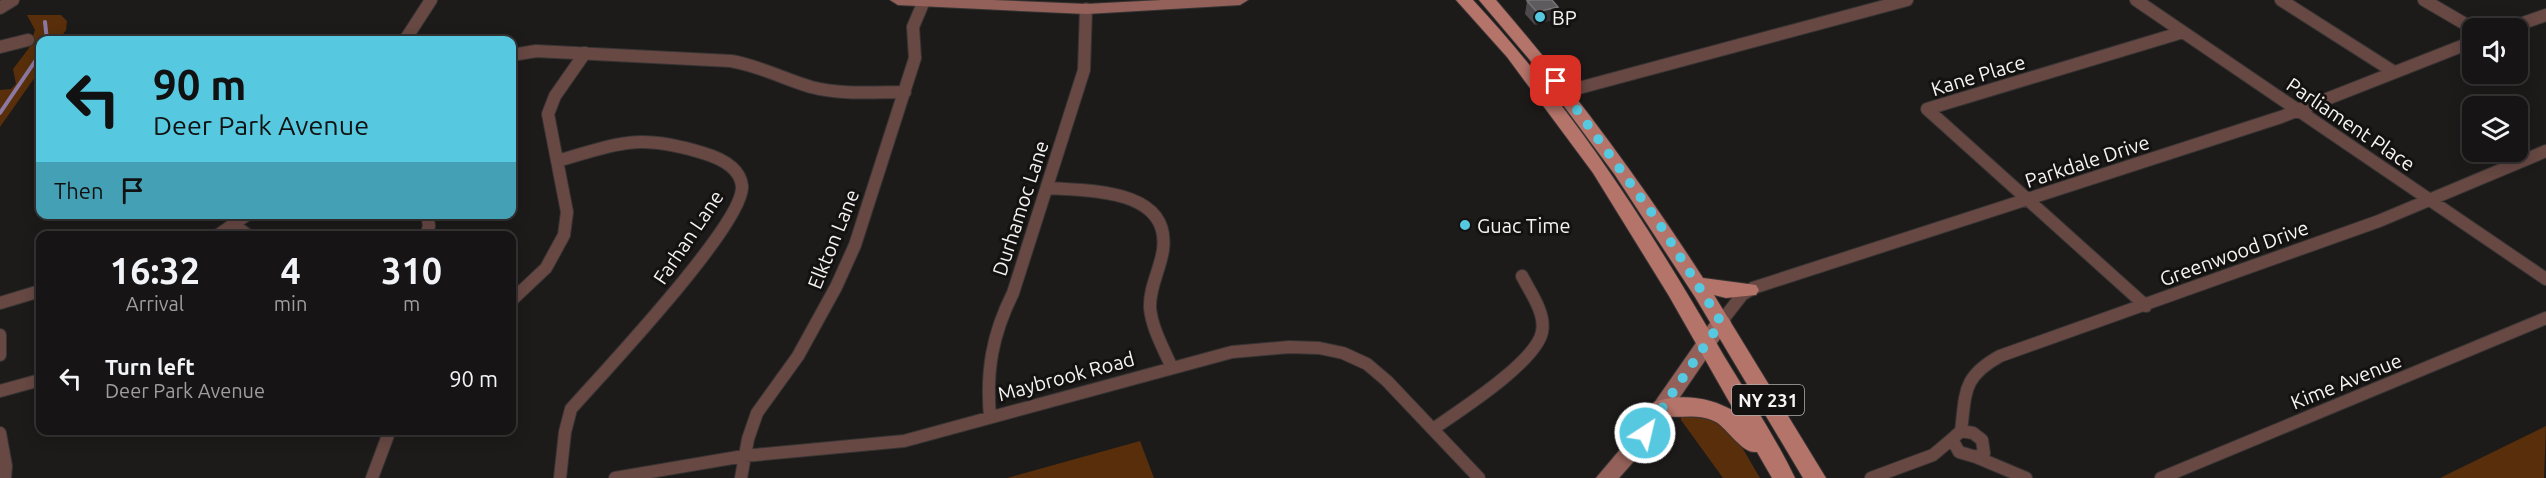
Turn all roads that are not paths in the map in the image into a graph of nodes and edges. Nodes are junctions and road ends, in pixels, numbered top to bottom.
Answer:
1 (13, 0) edge
2 (431, 0) edge
3 (898, 0) edge
4 (1240, 0) edge
5 (1450, 0) edge
6 (1464, 0) edge
7 (1907, 0) edge
8 (2136, 0) edge
9 (2281, 0) edge
10 (2424, 0) edge
11 (933, 1) edge
12 (1106, 4) edge
13 (1482, 6) edge
14 (0, 8) edge
15 (1086, 9) junction
16 (2546, 15) edge
17 (2528, 21) edge
18 (2462, 22) edge
19 (2183, 32) junction
20 (408, 36) edge
21 (28, 40) dead end
22 (2462, 46) edge
23 (0, 47) edge
24 (585, 53) junction
25 (516, 54) edge
26 (2394, 72) junction
27 (905, 92) junction
28 (1564, 92) junction
29 (2297, 110) junction
30 (2546, 151) edge
31 (557, 161) junction
32 (1047, 188) junction
33 (2028, 200) junction
34 (2430, 200) junction
35 (242, 219) edge
36 (234, 225) junction
37 (225, 231) edge
38 (242, 231) edge
39 (1522, 276) dead end
40 (2546, 279) edge
41 (1698, 284) junction
42 (1749, 290) junction
43 (36, 292) edge
44 (516, 296) edge
45 (0, 303) edge
46 (2146, 306) junction
47 (2546, 318) edge
48 (1721, 322) junction
49 (0, 335) edge
50 (1706, 343) junction
51 (0, 355) edge
52 (1172, 368) junction
53 (36, 381) edge
54 (0, 391) edge
55 (1662, 408) junction
56 (1964, 411) junction
57 (990, 417) junction
58 (1433, 429) junction
59 (0, 433) edge
60 (388, 435) edge
61 (1957, 435) junction
62 (1978, 436) junction
63 (1976, 453) junction
64 (1933, 455) junction
65 (744, 456) junction
66 (4, 471) edge
67 (1783, 476) edge
68 (372, 478) edge
69 (560, 478) edge
70 (615, 478) edge
71 (741, 478) edge
72 (1479, 478) edge
73 (1607, 478) edge
74 (1815, 478) edge
75 (1871, 478) edge
76 (2026, 478) edge
77 (2161, 478) edge

1 - 14 street
2 - 20 street
3 - 11 street
4 - 12 street
5 - 13 main road
6 - 13 main road, NY 231
7 - 28 street
8 - 19 street, Parliament Place
9 - 26 street
10 - 18 street
11 - 15 street
11 - 27 street, Elkton Lane
12 - 15 street
13 - 28 main road, NY 231
13 - 50 main road, NY 231
15 - 32 street, Durhamoc Lane
16 - 17 street
19 - 29 street, Parliament Place
19 - 33 street, Kane Place
21 - 23 street
22 - 26 street, Parkdale Drive
24 - 25 street
24 - 27 street
24 - 31 street
26 - 29 street, Parkdale Drive
27 - 65 street, Elkton Lane
28 - 41 main road, NY 231
29 - 33 street, Parkdale Drive
29 - 34 street, Parliament Place
30 - 34 street, Greenwood Drive
31 - 44 street
31 - 69 street, Farhan Lane
32 - 52 street
32 - 57 street, Durhamoc Lane
33 - 42 street, Parkdale Drive
33 - 46 street, Kane Place
34 - 40 street, Parliament Place
34 - 46 street, Greenwood Drive
35 - 36 street
36 - 37 street
36 - 38 street
39 - 58 street
41 - 42 main road
41 - 48 main road, NY 231
42 - 48 street, Parkdale Drive
43 - 45 street
46 - 56 street, Greenwood Drive
47 - 77 street, Kime Avenue
48 - 50 street
48 - 74 main road, NY 231
49 - 51 street
50 - 55 street
50 - 67 main road, NY 231
52 - 57 street, Maybrook Road
52 - 58 street, Maybrook Road
53 - 54 street
55 - 67 main road
55 - 73 street
56 - 61 street, Greenwood Drive
56 - 62 street
57 - 65 street, Maybrook Road
58 - 72 street, Maybrook Road
59 - 66 street
60 - 68 street
61 - 62 street
61 - 63 street
61 - 64 street
62 - 63 street
63 - 64 street
63 - 76 street
64 - 75 street
65 - 70 street, Maybrook Road
65 - 71 street, Elkton Lane

